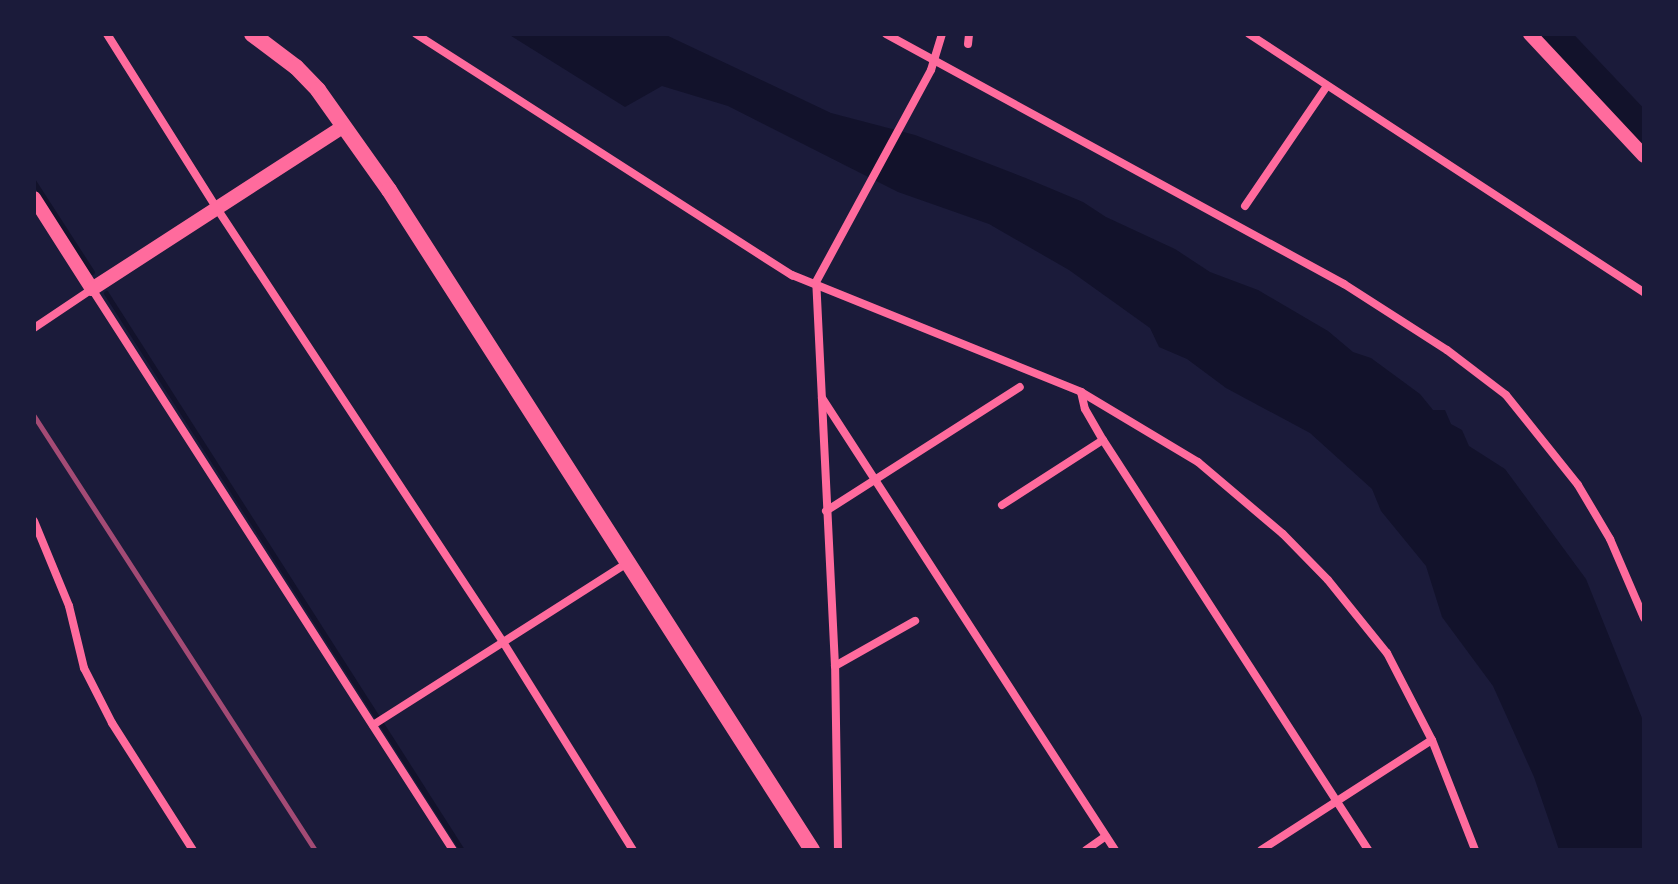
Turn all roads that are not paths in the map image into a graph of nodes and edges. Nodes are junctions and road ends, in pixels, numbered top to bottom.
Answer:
1 (107, 34) edge
2 (252, 34) edge
3 (416, 34) edge
4 (886, 34) edge
5 (942, 34) edge
6 (969, 34) edge
7 (1249, 34) edge
8 (1530, 34) edge
9 (968, 44) dead end
10 (936, 60) junction
11 (1327, 86) junction
12 (344, 126) junction
13 (1644, 156) edge
14 (34, 198) edge
15 (1245, 206) dead end
16 (216, 207) junction
17 (816, 282) junction
18 (92, 289) junction
19 (1644, 292) edge
20 (34, 328) edge
21 (1020, 387) dead end
22 (1081, 392) junction
23 (822, 397) junction
24 (1103, 440) junction
25 (877, 480) junction
26 (1002, 505) dead end
27 (826, 511) junction
28 (34, 521) edge
29 (630, 562) junction
30 (1644, 618) edge
31 (915, 621) dead end
32 (503, 642) junction
33 (835, 666) junction
34 (378, 722) junction
35 (1432, 740) junction
36 (1337, 802) junction
37 (1106, 836) junction
38 (193, 850) edge
39 (453, 850) edge
40 (633, 850) edge
41 (812, 850) edge
42 (838, 850) edge
43 (1086, 850) edge
44 (1115, 850) edge
45 (1261, 850) edge
46 (1368, 850) edge
47 (1475, 850) edge

1 - 16 street
2 - 12 highway
3 - 17 street
4 - 10 street
5 - 10 street
6 - 9 street
7 - 11 street
8 - 13 main road
10 - 17 street
10 - 30 street
11 - 15 street
11 - 19 street
12 - 16 main road
12 - 29 highway
14 - 18 main road
16 - 18 main road
16 - 32 street
17 - 22 street
17 - 23 street
18 - 20 street
18 - 34 street
21 - 25 street
22 - 24 street
22 - 35 street
23 - 25 street
23 - 27 street
24 - 26 street
24 - 36 street
25 - 27 street
25 - 37 street
27 - 33 street
28 - 38 street
29 - 32 street
29 - 41 highway
31 - 33 street
32 - 34 street
32 - 40 street
33 - 42 street
34 - 39 street
35 - 36 street
35 - 47 street
36 - 45 street
36 - 46 street
37 - 43 street
37 - 44 street

